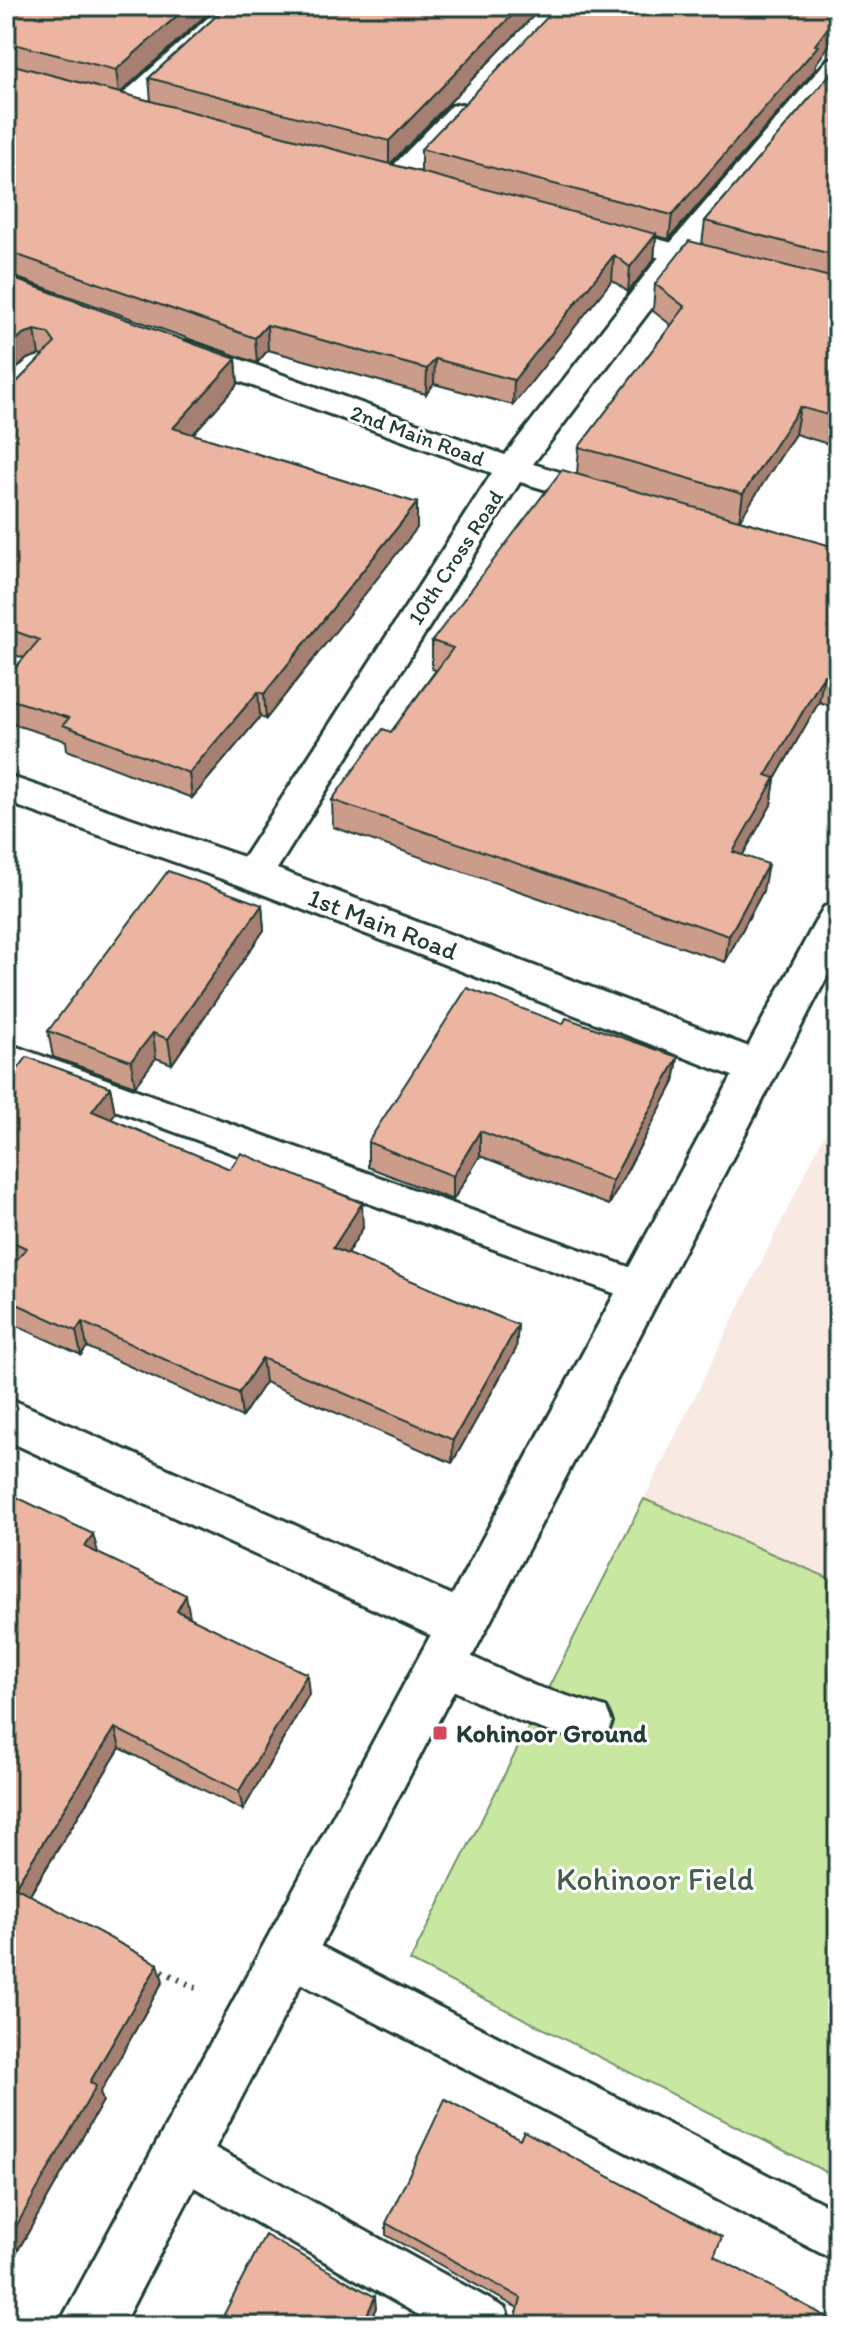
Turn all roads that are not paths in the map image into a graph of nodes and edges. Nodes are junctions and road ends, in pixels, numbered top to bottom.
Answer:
1 (237, 6) edge
2 (838, 65) edge
3 (485, 87) edge
4 (95, 99) edge
5 (125, 107) junction
6 (155, 115) edge
7 (366, 171) edge
8 (396, 179) junction
9 (426, 187) edge
10 (573, 226) edge
11 (677, 254) junction
12 (838, 296) edge
13 (155, 339) edge
14 (512, 469) junction
15 (645, 508) edge
16 (6, 788) edge
17 (253, 875) junction
18 (838, 917) edge
19 (6, 1056) edge
20 (758, 1068) junction
21 (641, 1287) junction
22 (6, 1418) edge
23 (452, 1644) junction
24 (591, 1722) dead end
25 (287, 1952) junction
26 (181, 2153) junction
27 (838, 2237) edge
28 (89, 2326) edge
29 (487, 2326) edge

1 - 5 street
2 - 11 street, 10th Cross Road
3 - 8 street
4 - 5 street
5 - 6 street
7 - 8 street
8 - 9 street
10 - 11 street
11 - 12 street
11 - 14 street, 10th Cross Road
13 - 14 street, 2nd Main Road
14 - 15 street, 2nd Main Road
14 - 17 street, 10th Cross Road
16 - 17 street, 1st Main Road
17 - 20 street, 1st Main Road
18 - 20 street
19 - 21 lane
20 - 21 street
21 - 23 street
22 - 23 street
23 - 24 lane
23 - 25 street
25 - 26 street
25 - 27 lane
26 - 28 street
26 - 29 lane

